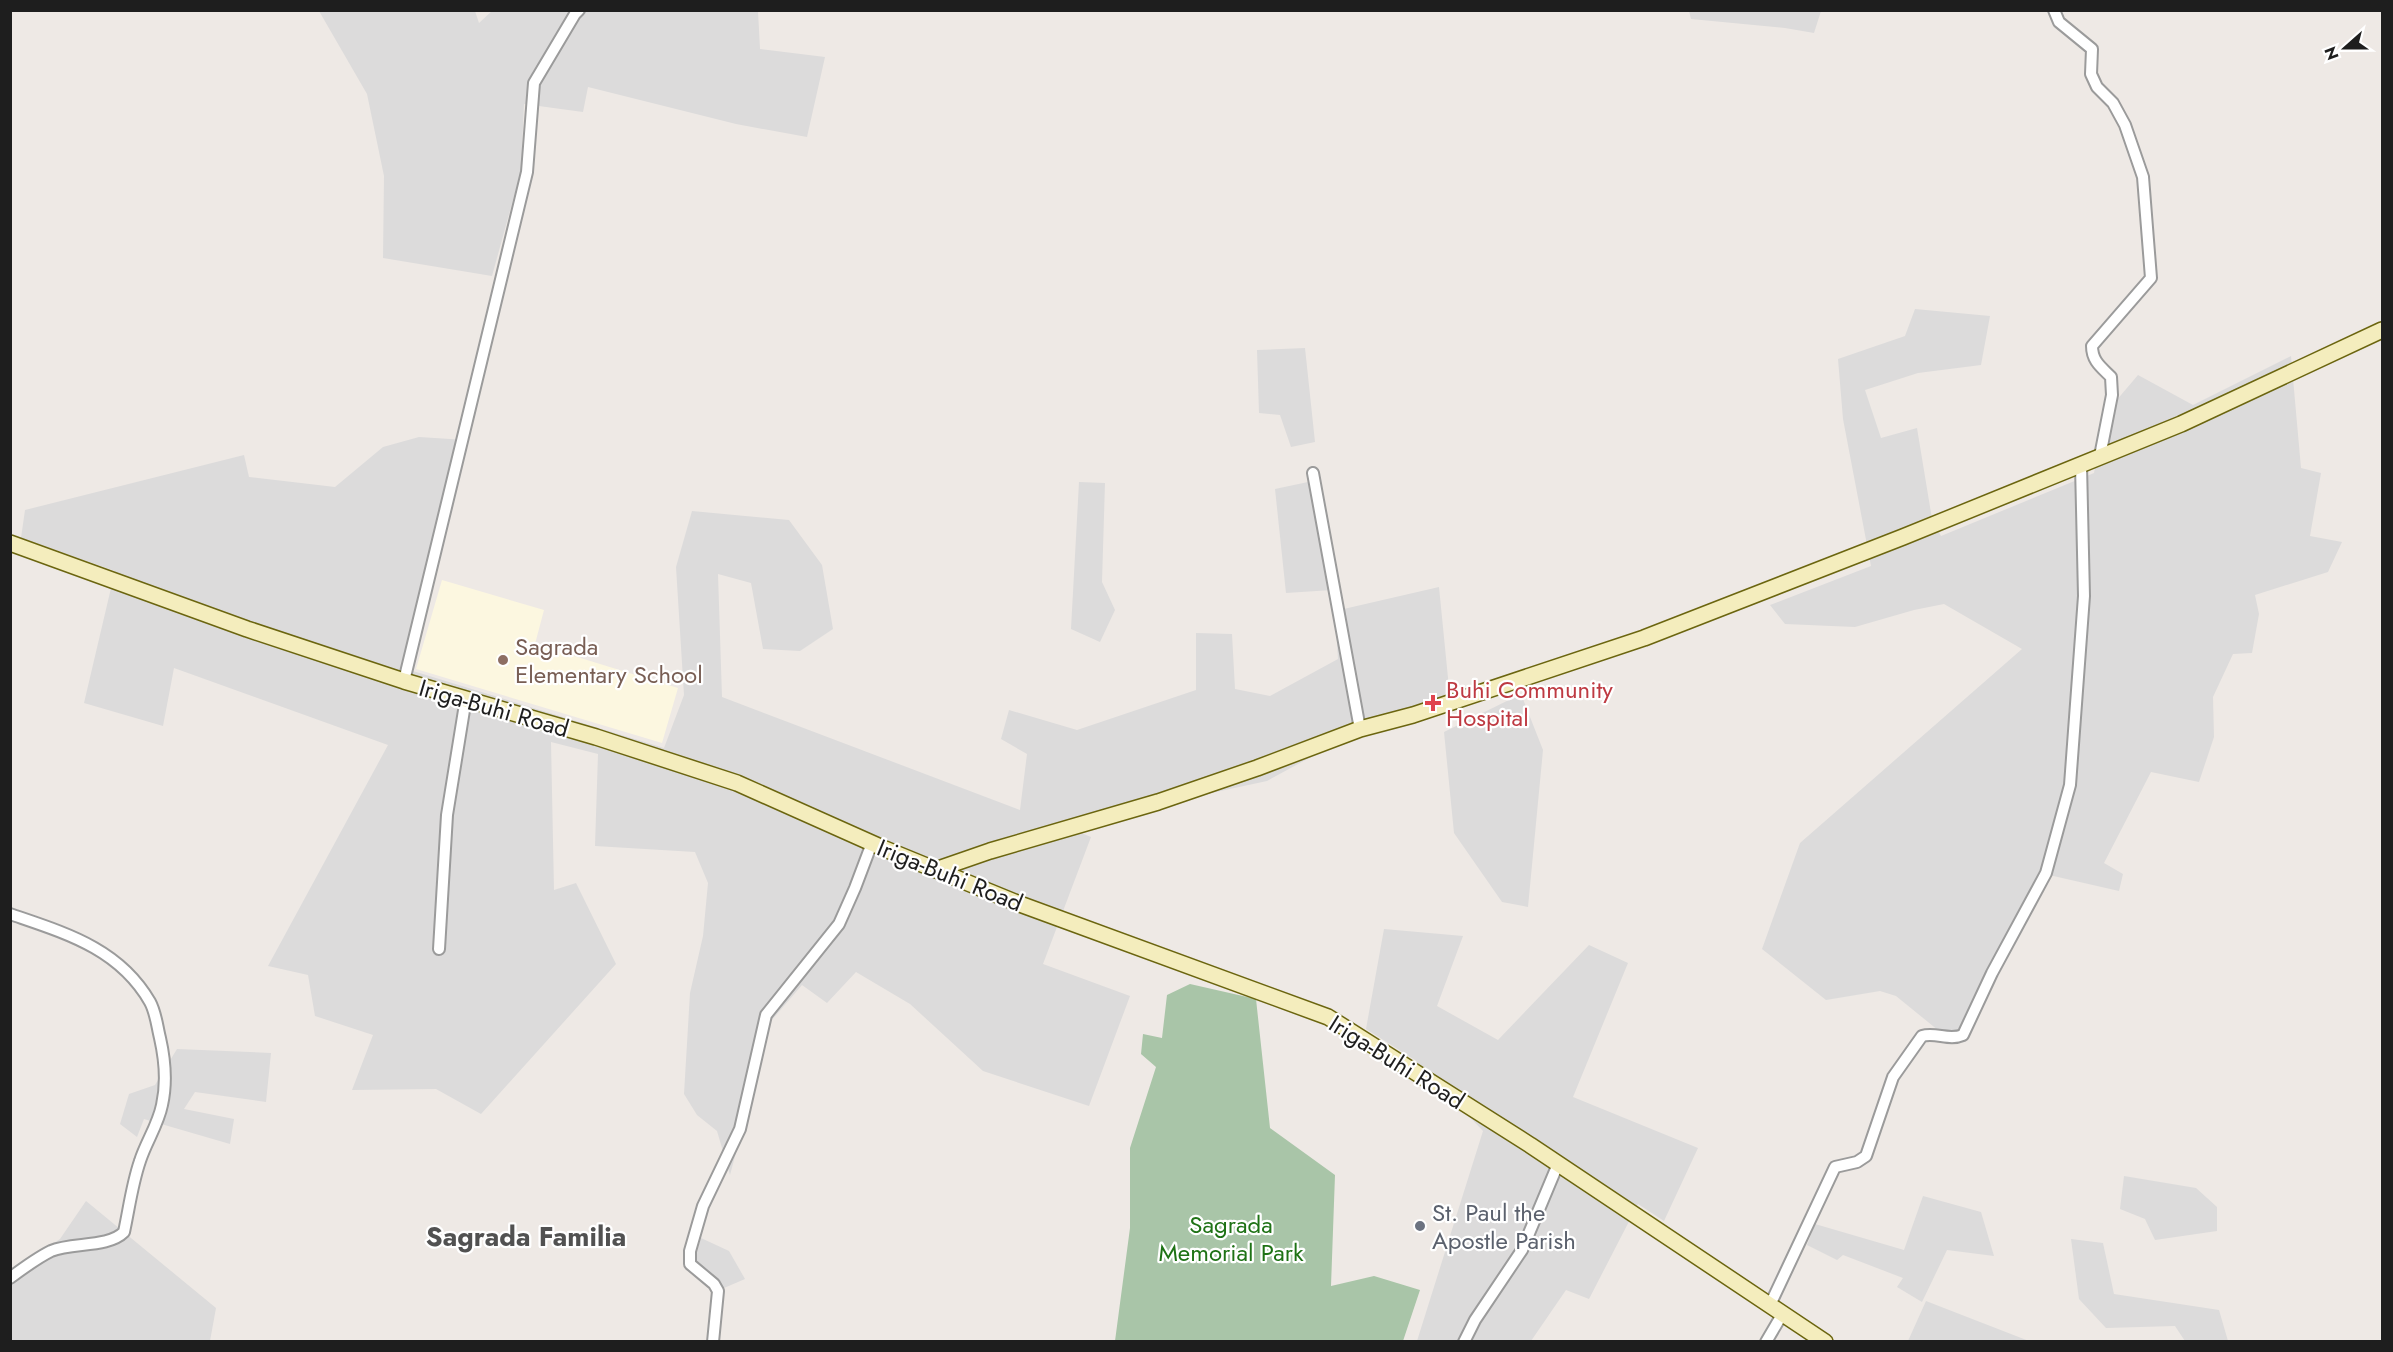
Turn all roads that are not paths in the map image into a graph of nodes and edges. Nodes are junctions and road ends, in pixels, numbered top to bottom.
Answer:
1 (579, 10) edge
2 (2054, 10) edge
3 (2382, 330) edge
4 (2100, 456) junction
5 (2081, 465) junction
6 (1313, 473) dead end
7 (10, 543) edge
8 (404, 681) junction
9 (466, 698) junction
10 (1360, 729) junction
11 (872, 843) junction
12 (938, 869) junction
13 (10, 914) edge
14 (439, 949) dead end
15 (1558, 1164) junction
16 (10, 1278) edge
17 (1770, 1305) junction
18 (1783, 1313) junction
19 (713, 1341) edge
20 (1464, 1341) edge
21 (1766, 1341) edge
22 (1825, 1341) edge

1 - 8 street
2 - 4 street
3 - 4 main road
4 - 5 main road
5 - 10 main road
5 - 17 street
6 - 10 street
7 - 8 main road, Iriga-Buhi Road
8 - 9 main road, Iriga-Buhi Road
9 - 11 main road, Iriga-Buhi Road
9 - 14 street
10 - 12 main road
11 - 12 main road, Iriga-Buhi Road
11 - 19 street
12 - 15 main road, Iriga-Buhi Road
13 - 16 street
15 - 17 main road, Iriga-Buhi Road
15 - 20 street
17 - 18 main road, Iriga-Buhi Road
18 - 21 street
18 - 22 main road, Iriga-Buhi Road

